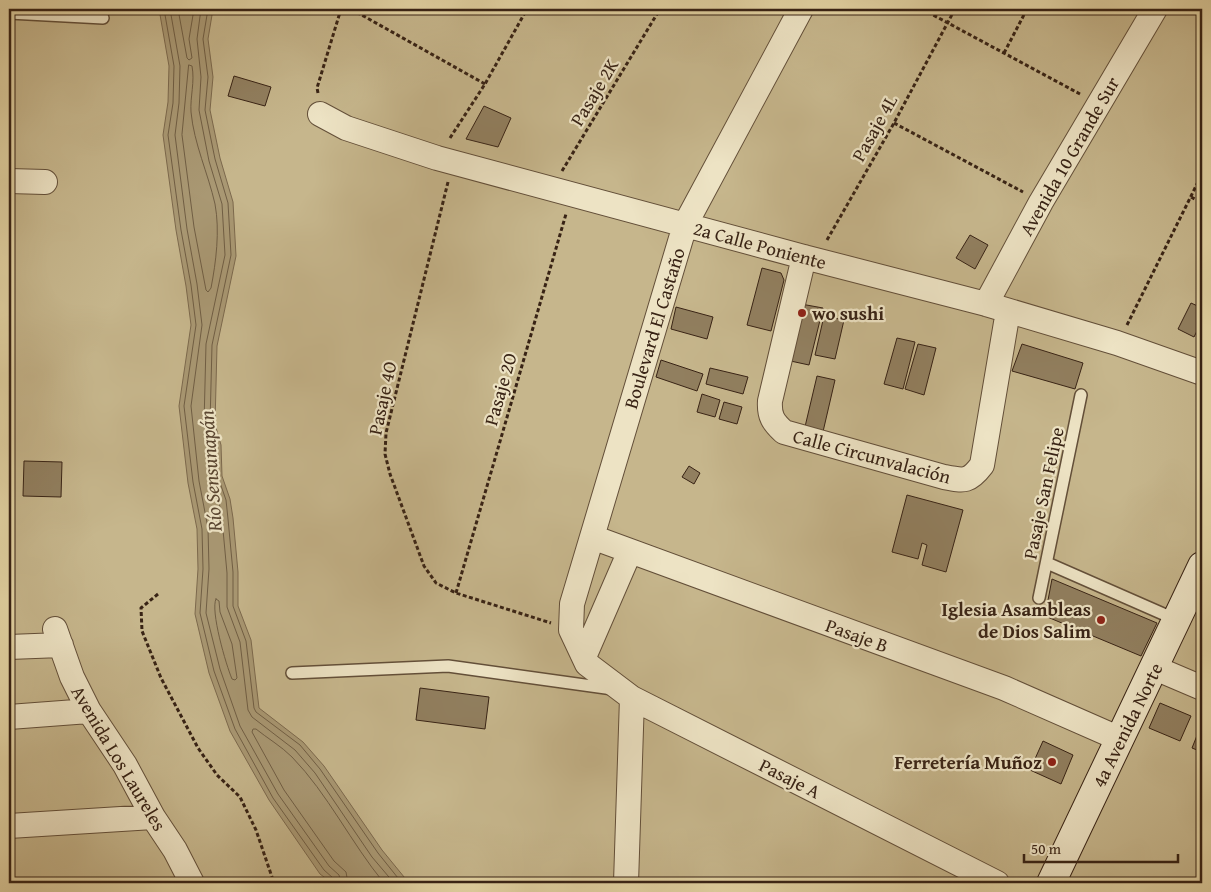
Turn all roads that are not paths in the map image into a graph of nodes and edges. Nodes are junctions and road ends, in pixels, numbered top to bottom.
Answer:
1 (801, 9) edge
2 (1155, 9) edge
3 (9, 13) edge
4 (103, 18) dead end
5 (320, 114) road end
6 (9, 181) edge
7 (45, 182) dead end
8 (685, 225) junction
9 (810, 259) junction
10 (997, 308) junction
11 (1202, 373) edge
12 (1081, 395) dead end
13 (592, 537) junction
14 (630, 551) junction
15 (1047, 563) junction
16 (1202, 566) edge
17 (1039, 598) dead end
18 (1177, 620) junction
19 (9, 647) edge
20 (585, 661) junction
21 (1155, 668) junction
22 (292, 673) dead end
23 (1202, 688) edge
24 (626, 694) junction
25 (89, 712) junction
26 (9, 717) edge
27 (1120, 739) junction
28 (153, 817) junction
29 (9, 826) edge
30 (192, 883) edge
31 (626, 883) edge
32 (998, 883) edge
33 (1051, 883) edge

1 - 8 street, Boulevard El Castaño
2 - 10 street, Avenida 10 Grande Sur
3 - 4 lane
5 - 8 street, 2a Calle Poniente
6 - 7 street
8 - 9 street, 2a Calle Poniente
8 - 13 street, Boulevard El Castaño
9 - 10 street, 2a Calle Poniente
9 - 10 street, Calle Circunvalación
10 - 11 street, 2a Calle Poniente
12 - 15 lane, Pasaje San Felipe
13 - 14 street, Pasaje B
13 - 20 street, Boulevard El Castaño
14 - 20 street
14 - 27 street, Pasaje B
15 - 17 lane, Pasaje San Felipe
15 - 18 lane
16 - 18 main road, 4a Avenida Norte
18 - 21 main road, 4a Avenida Norte
19 - 25 street, Avenida Los Laureles
20 - 24 street, Pasaje A
21 - 23 street
21 - 27 main road, 4a Avenida Norte
22 - 24 lane
24 - 31 street
24 - 32 street, Pasaje A
25 - 26 street
25 - 28 street, Avenida Los Laureles
27 - 33 main road, 4a Avenida Norte
28 - 29 street
28 - 30 street, Avenida Los Laureles

